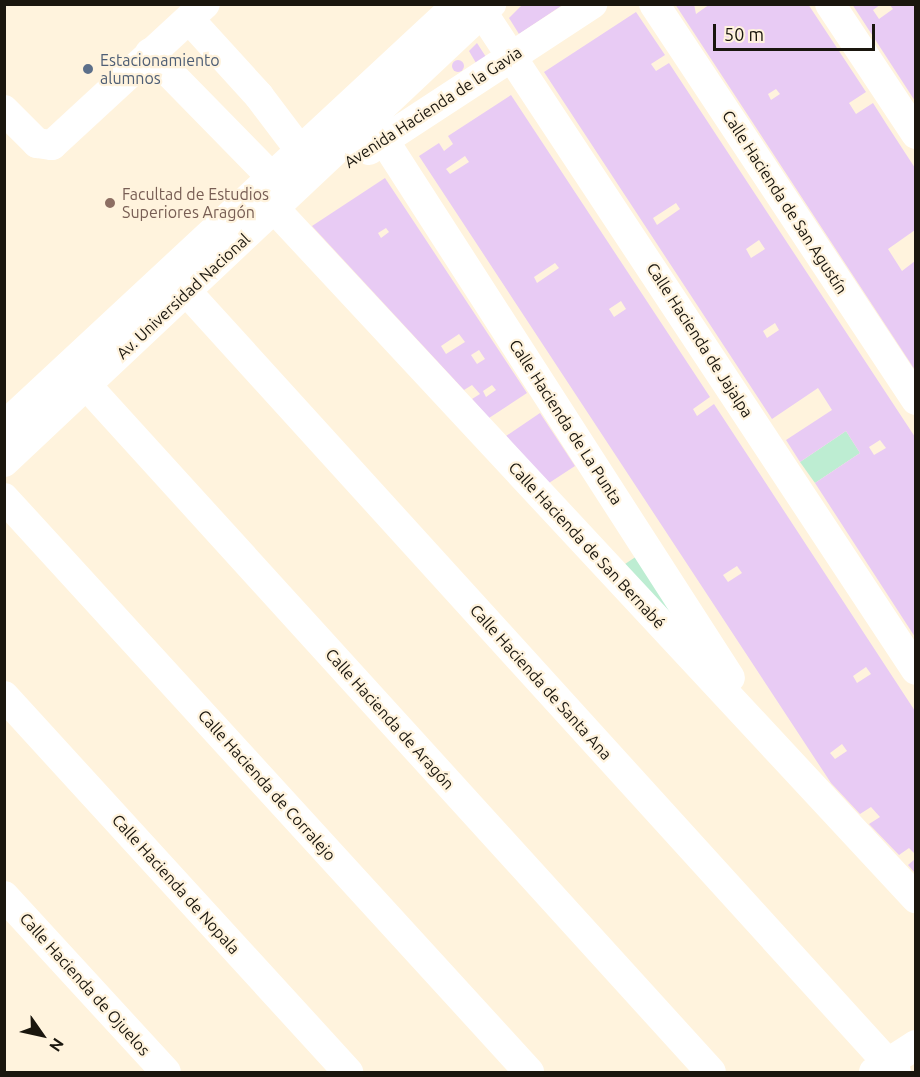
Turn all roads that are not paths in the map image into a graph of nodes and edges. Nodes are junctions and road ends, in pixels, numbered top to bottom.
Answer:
1 (591, 4) edge
2 (654, 4) edge
3 (830, 4) edge
4 (477, 7) edge
5 (197, 11) edge
6 (150, 53) junction
7 (514, 56) junction
8 (4, 110) edge
9 (372, 120) junction
10 (915, 135) edge
11 (308, 162) junction
12 (273, 194) junction
13 (187, 292) junction
14 (78, 376) junction
15 (915, 400) edge
16 (4, 426) edge
17 (4, 462) edge
18 (4, 498) edge
19 (915, 670) edge
20 (4, 696) edge
21 (772, 744) junction
22 (4, 896) edge
23 (915, 898) edge
24 (915, 1045) edge
25 (886, 1069) edge
26 (166, 1072) edge
27 (348, 1072) edge
28 (529, 1072) edge
29 (711, 1072) edge

1 - 7 street, Avenida Hacienda de la Gavia
2 - 15 street, Calle Hacienda de San Agustín
3 - 10 street
4 - 7 street, Calle Hacienda de Jajalpa
4 - 9 street, Av. Universidad Nacional
5 - 6 street
5 - 11 street
6 - 8 street
6 - 12 street, Calle Hacienda de San Bernabé
7 - 9 street, Avenida Hacienda de la Gavia
7 - 19 street, Calle Hacienda de Jajalpa
9 - 11 street, Av. Universidad Nacional
9 - 12 street, Avenida Hacienda de la Gavia
9 - 21 street, Calle Hacienda de La Punta
11 - 12 street, Av. Universidad Nacional
12 - 13 street, Av. Universidad Nacional
12 - 14 street, Av. Universidad Nacional
12 - 21 street, Calle Hacienda de San Bernabé
13 - 14 street, Av. Universidad Nacional
13 - 25 street, Calle Hacienda de Santa Ana
14 - 16 street, Av. Universidad Nacional
14 - 17 street, Av. Universidad Nacional
14 - 29 street, Calle Hacienda de Aragón
18 - 28 street, Calle Hacienda de Corralejo
20 - 27 street, Calle Hacienda de Nopala
21 - 23 street, Calle Hacienda de San Bernabé
22 - 26 street, Calle Hacienda de Ojuelos
24 - 25 street

